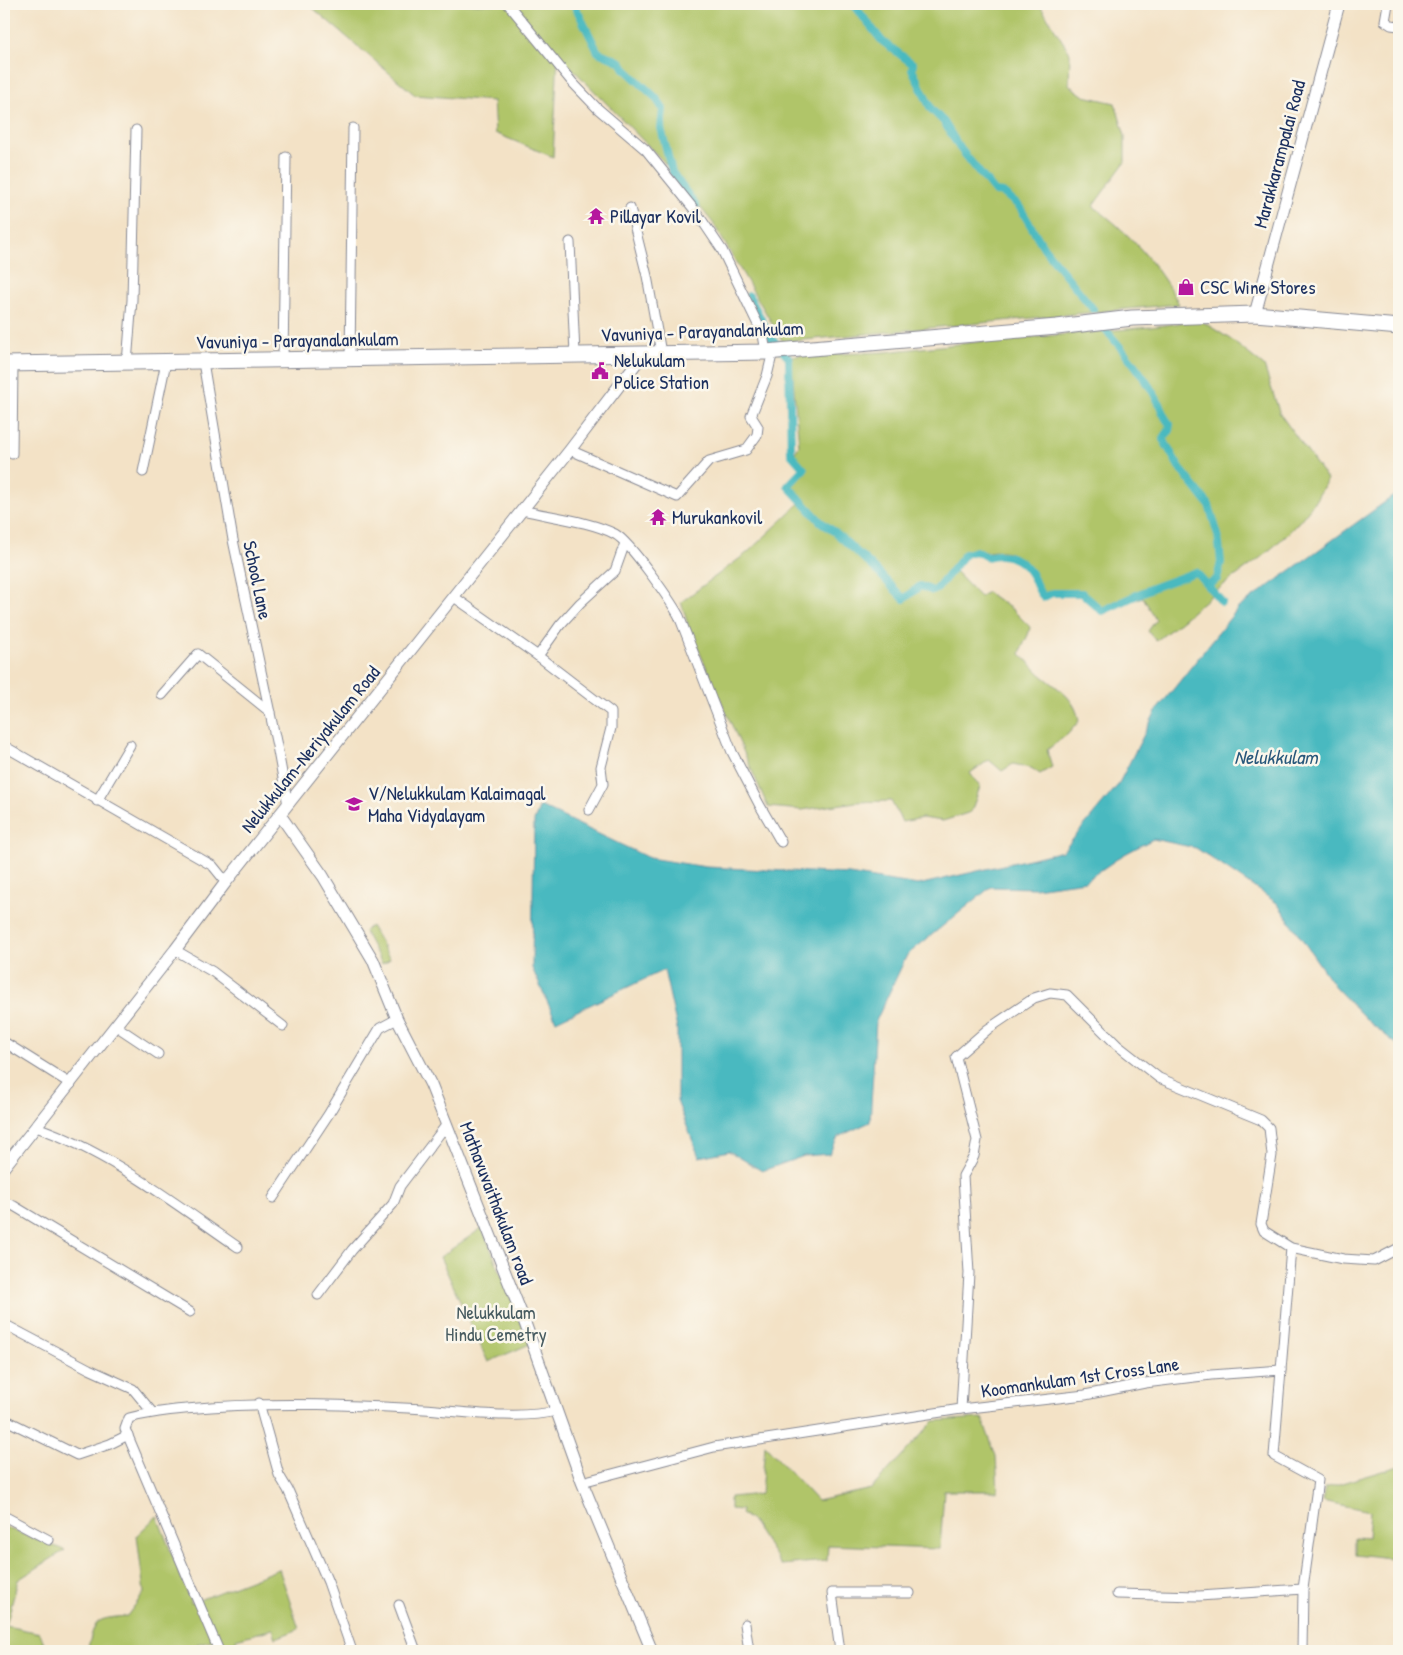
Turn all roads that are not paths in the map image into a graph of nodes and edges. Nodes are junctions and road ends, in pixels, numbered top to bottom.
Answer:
1 (508, 4) edge
2 (1339, 4) edge
3 (1388, 4) edge
4 (1399, 26) edge
5 (353, 128) dead end
6 (136, 130) dead end
7 (286, 157) dead end
8 (630, 208) dead end
9 (570, 242) dead end
10 (1255, 314) junction
11 (1399, 327) edge
12 (769, 352) junction
13 (644, 353) junction
14 (661, 353) junction
15 (574, 354) junction
16 (350, 359) junction
17 (283, 360) junction
18 (166, 362) junction
19 (203, 362) junction
20 (127, 363) junction
21 (8, 364) edge
22 (570, 450) junction
23 (12, 454) dead end
24 (143, 472) dead end
25 (522, 510) junction
26 (625, 543) junction
27 (454, 597) junction
28 (538, 656) junction
29 (162, 695) dead end
30 (270, 712) junction
31 (130, 745) dead end
32 (4, 746) edge
33 (96, 801) junction
34 (288, 805) junction
35 (589, 810) dead end
36 (280, 815) junction
37 (781, 842) dead end
38 (226, 882) junction
39 (175, 950) junction
40 (398, 1019) junction
41 (116, 1026) junction
42 (283, 1026) dead end
43 (4, 1042) edge
44 (158, 1054) dead end
45 (71, 1084) junction
46 (447, 1124) junction
47 (36, 1127) junction
48 (4, 1167) edge
49 (273, 1198) dead end
50 (4, 1202) edge
51 (238, 1247) dead end
52 (1291, 1248) junction
53 (1399, 1248) edge
54 (318, 1295) dead end
55 (190, 1312) dead end
56 (4, 1324) edge
57 (1281, 1370) junction
58 (259, 1403) junction
59 (557, 1410) junction
60 (961, 1410) junction
61 (152, 1412) junction
62 (4, 1418) edge
63 (128, 1435) junction
64 (582, 1482) junction
65 (4, 1516) edge
66 (49, 1540) dead end
67 (1303, 1589) junction
68 (910, 1593) dead end
69 (1117, 1594) dead end
70 (399, 1605) dead end
71 (745, 1624) dead end
72 (219, 1651) edge
73 (352, 1651) edge
74 (416, 1651) edge
75 (652, 1651) edge
76 (749, 1651) edge
77 (840, 1651) edge
78 (1302, 1651) edge

1 - 12 street
2 - 10 street, Marakkarampalai Road
3 - 4 street
5 - 16 street
6 - 20 street
7 - 17 street
8 - 14 street
9 - 15 street
10 - 11 highway, Vavuniya - Parayanalankulam
10 - 12 highway, Vavuniya - Parayanalankulam
12 - 14 highway, Vavuniya - Parayanalankulam
12 - 22 street
13 - 14 highway, Vavuniya - Parayanalankulam
13 - 15 highway, Vavuniya - Parayanalankulam
13 - 22 street, Nelukkulam-Neriyakulam Road
15 - 16 highway, Vavuniya - Parayanalankulam
16 - 17 highway, Vavuniya - Parayanalankulam
17 - 19 highway, Vavuniya - Parayanalankulam
18 - 19 highway, Vavuniya - Parayanalankulam
18 - 20 highway, Vavuniya - Parayanalankulam
18 - 24 street
19 - 30 street, School Lane
20 - 21 highway, Vavuniya - Parayanalankulam
21 - 23 street
22 - 25 street, Nelukkulam-Neriyakulam Road
25 - 26 street
25 - 27 street, Nelukkulam-Neriyakulam Road
26 - 28 street
26 - 37 street
27 - 28 street
27 - 34 street, Nelukkulam-Neriyakulam Road
28 - 35 street
29 - 30 street
30 - 34 street, School Lane
31 - 33 street
32 - 33 street
33 - 38 street
34 - 36 street, Nelukkulam-Neriyakulam Road
36 - 38 street, Nelukkulam-Neriyakulam Road
36 - 40 street, Mathavuvaithakulam road
38 - 39 street, Nelukkulam-Neriyakulam Road
39 - 41 street, Nelukkulam-Neriyakulam Road
39 - 42 street
40 - 46 street, Mathavuvaithakulam road
40 - 49 street
41 - 44 street
41 - 45 street, Nelukkulam-Neriyakulam Road
43 - 45 street
45 - 47 street, Nelukkulam-Neriyakulam Road
46 - 54 street
46 - 59 street, Mathavuvaithakulam road
47 - 48 street, Nelukkulam-Neriyakulam Road
47 - 51 street
50 - 55 street
52 - 53 street
52 - 57 street
52 - 60 street
56 - 61 street
57 - 60 street, Koomankulam 1st Cross Lane
57 - 67 street
58 - 59 street
58 - 61 street
58 - 73 street
59 - 64 street, Mathavuvaithakulam road
60 - 64 street, Koomankulam 1st Cross Lane
61 - 63 street
62 - 63 street
63 - 72 street
64 - 75 street, Mathavuvaithakulam road
65 - 66 street
67 - 69 street
67 - 78 street
68 - 77 street
70 - 74 street
71 - 76 street

